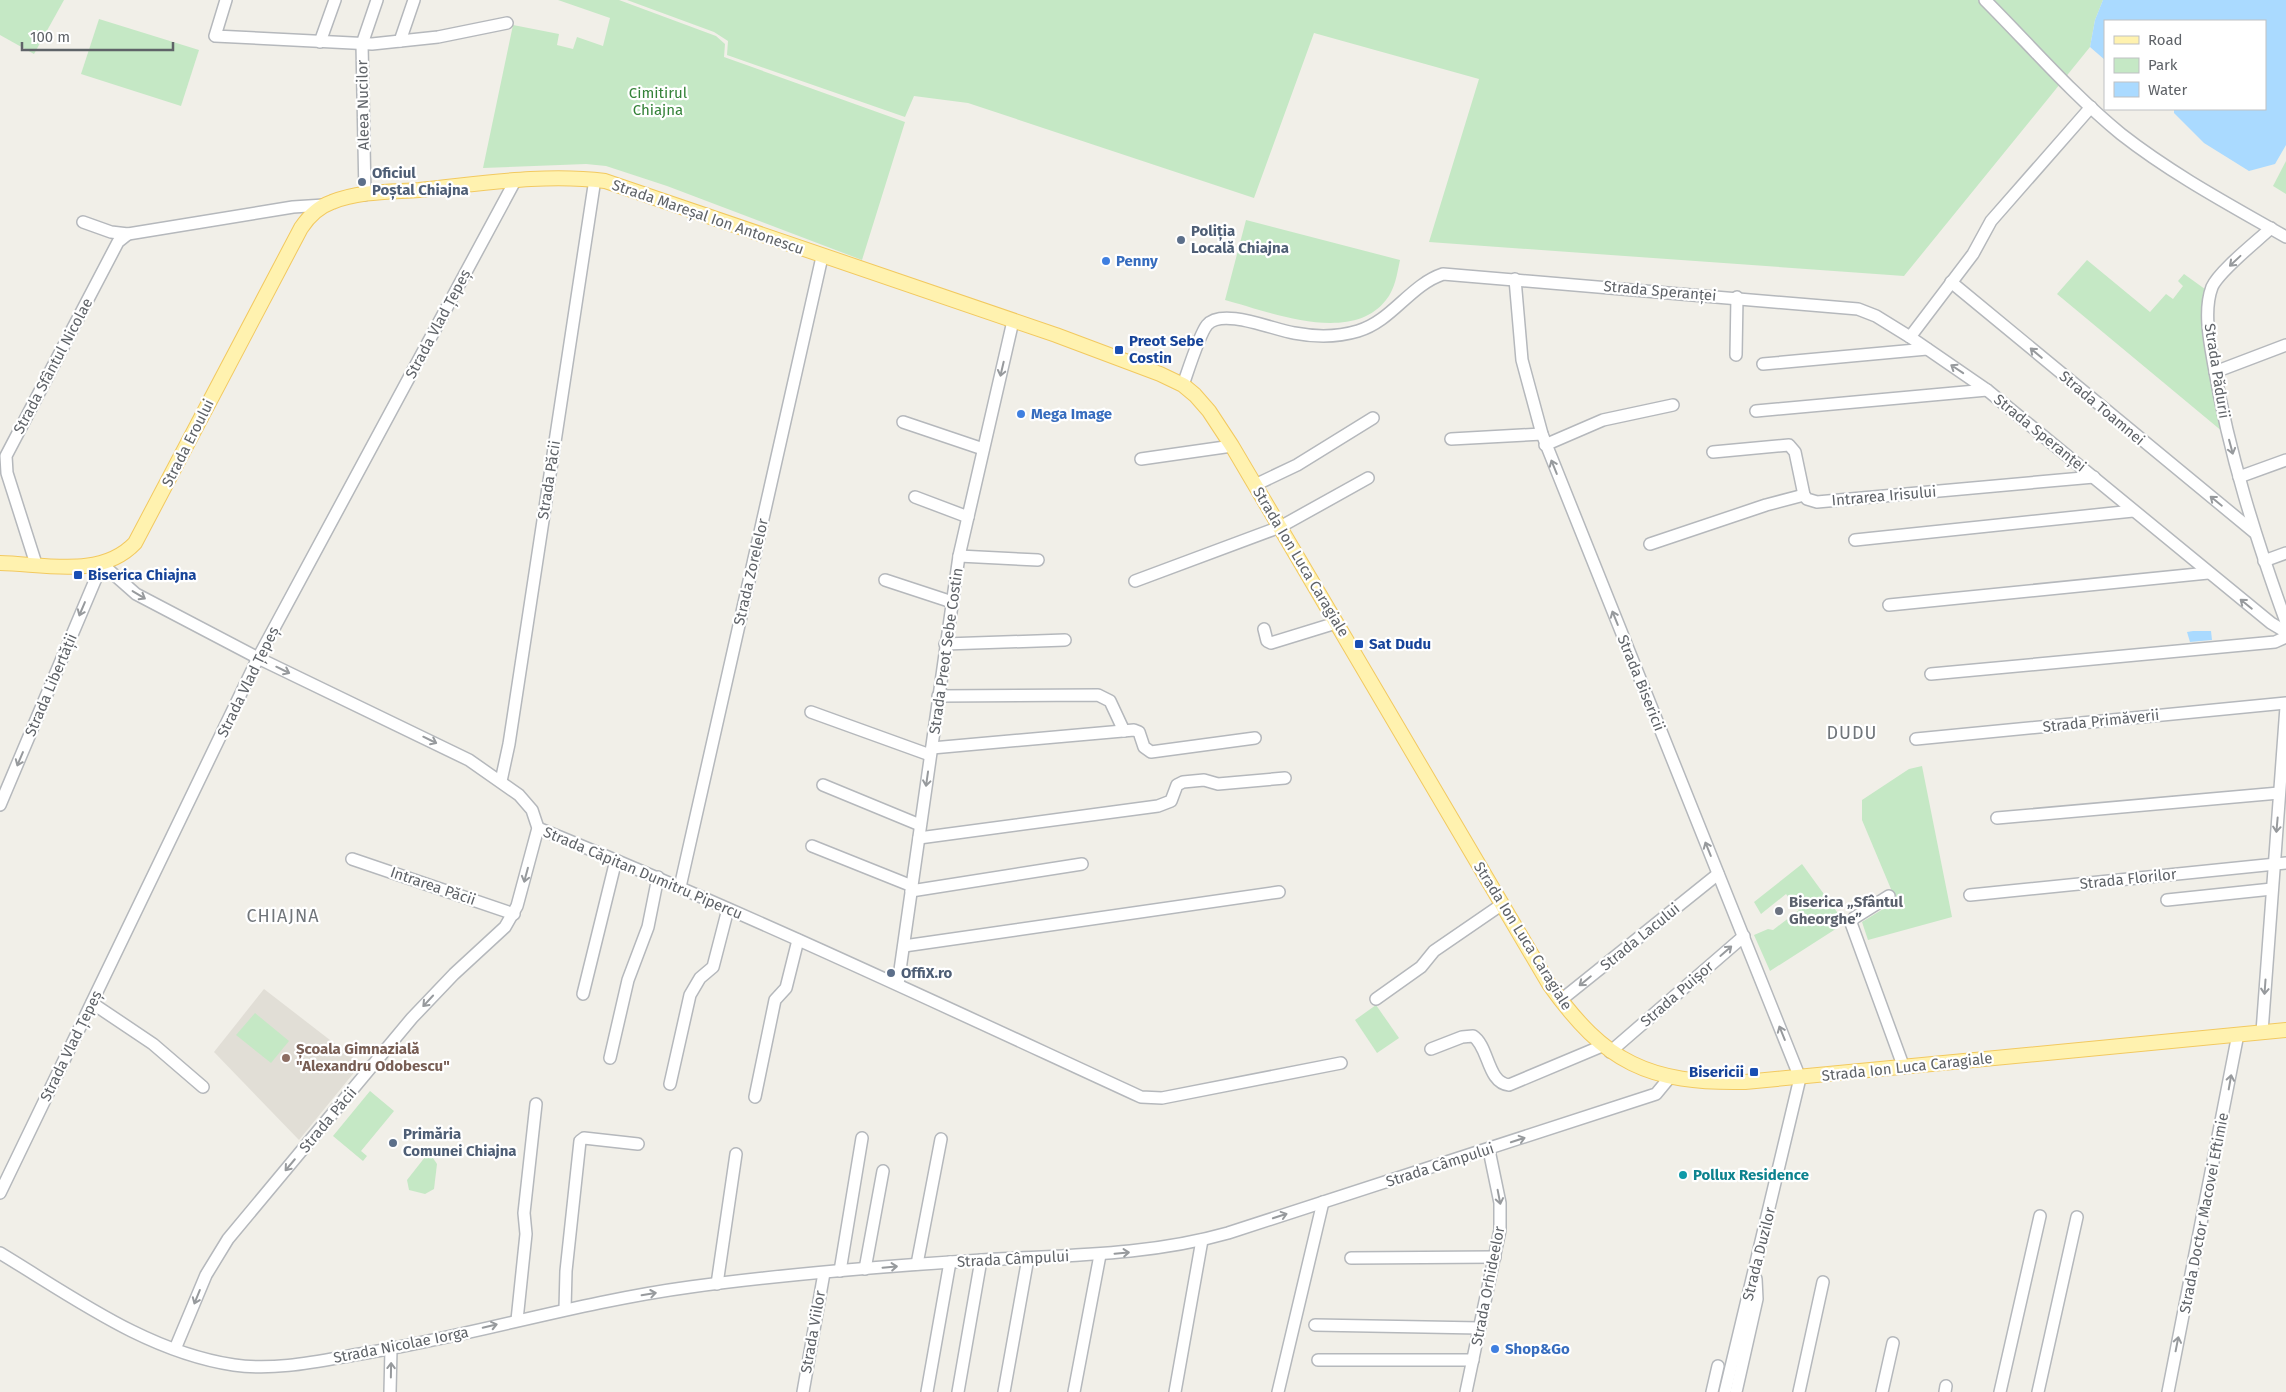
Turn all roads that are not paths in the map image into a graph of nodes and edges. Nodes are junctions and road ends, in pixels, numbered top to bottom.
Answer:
1 (226, 0) edge
2 (334, 0) edge
3 (377, 0) edge
4 (414, 0) edge
5 (1985, 0) edge
6 (507, 24) dead end
7 (320, 42) junction
8 (400, 42) junction
9 (362, 44) junction
10 (2091, 107) junction
11 (595, 179) junction
12 (515, 181) junction
13 (365, 195) junction
14 (324, 205) junction
15 (308, 218) joint
16 (83, 222) dead end
17 (2271, 228) junction
18 (128, 234) junction
19 (2286, 237) edge
20 (822, 256) junction
21 (1515, 279) junction
22 (1951, 282) junction
23 (1737, 297) junction
24 (1013, 321) junction
25 (1910, 337) junction
26 (2286, 345) edge
27 (1926, 349) junction
28 (1736, 355) dead end
29 (1762, 364) dead end
30 (2215, 372) junction
31 (1183, 385) junction
32 (1987, 390) junction
33 (1673, 405) dead end
34 (1756, 410) dead end
35 (1373, 418) dead end
36 (903, 422) dead end
37 (1451, 438) dead end
38 (1543, 440) junction
39 (1232, 446) junction
40 (983, 449) junction
41 (1714, 452) dead end
42 (1141, 459) dead end
43 (2286, 460) edge
44 (2094, 477) junction
45 (2239, 477) junction
46 (1368, 478) dead end
47 (1255, 486) junction
48 (1804, 494) junction
49 (915, 497) dead end
50 (2133, 511) junction
51 (968, 517) junction
52 (1280, 526) junction
53 (2254, 532) junction
54 (1855, 540) dead end
55 (1650, 544) dead end
56 (2286, 553) edge
57 (959, 556) junction
58 (1038, 560) dead end
59 (2264, 561) junction
60 (0, 563) edge
61 (36, 564) junction
62 (102, 564) junction
63 (2208, 572) junction
64 (885, 580) dead end
65 (1135, 581) dead end
66 (952, 602) junction
67 (1889, 605) dead end
68 (2286, 622) edge
69 (1336, 623) junction
70 (1264, 628) dead end
71 (2286, 632) edge
72 (2286, 638) edge
73 (1065, 640) dead end
74 (945, 644) junction
75 (258, 658) junction
76 (1931, 674) dead end
77 (938, 696) junction
78 (2286, 703) edge
79 (2286, 707) edge
80 (811, 712) dead end
81 (1124, 731) junction
82 (1255, 738) dead end
83 (1916, 739) dead end
84 (931, 752) junction
85 (1285, 778) dead end
86 (501, 781) junction
87 (823, 785) dead end
88 (2279, 793) junction
89 (0, 805) edge
90 (1997, 818) dead end
91 (920, 825) junction
92 (538, 828) junction
93 (919, 838) junction
94 (812, 846) dead end
95 (352, 859) dead end
96 (616, 860) junction
97 (2286, 863) edge
98 (1082, 864) dead end
99 (2273, 864) junction
100 (1718, 874) junction
101 (658, 877) junction
102 (680, 887) junction
103 (911, 889) junction
104 (2272, 889) junction
105 (1279, 892) dead end
106 (1970, 895) dead end
107 (1889, 896) dead end
108 (2167, 900) dead end
109 (1501, 905) junction
110 (728, 909) junction
111 (514, 914) junction
112 (1744, 936) junction
113 (798, 940) junction
114 (904, 946) junction
115 (898, 984) junction
116 (583, 994) dead end
117 (1376, 998) dead end
118 (1561, 1000) junction
119 (92, 1003) junction
120 (2286, 1030) edge
121 (2262, 1032) junction
122 (2238, 1034) junction
123 (1430, 1049) dead end
124 (1606, 1049) junction
125 (610, 1058) dead end
126 (1341, 1063) dead end
127 (1904, 1068) junction
128 (1670, 1077) junction
129 (1799, 1082) junction
130 (670, 1084) dead end
131 (203, 1087) dead end
132 (755, 1097) dead end
133 (536, 1104) dead end
134 (862, 1138) dead end
135 (941, 1139) dead end
136 (638, 1144) dead end
137 (1489, 1150) junction
138 (736, 1154) dead end
139 (883, 1171) dead end
140 (0, 1193) edge
141 (1323, 1202) junction
142 (2040, 1216) dead end
143 (2077, 1217) dead end
144 (1202, 1240) junction
145 (0, 1253) edge
146 (1100, 1255) junction
147 (1028, 1258) junction
148 (1351, 1258) dead end
149 (1495, 1258) junction
150 (981, 1260) junction
151 (950, 1262) junction
152 (917, 1264) junction
153 (1756, 1267) junction
154 (866, 1269) junction
155 (840, 1271) junction
156 (824, 1272) junction
157 (1822, 1282) dead end
158 (717, 1284) junction
159 (565, 1310) junction
160 (517, 1320) junction
161 (1315, 1325) dead end
162 (1480, 1328) junction
163 (1893, 1342) dead end
164 (175, 1349) junction
165 (391, 1349) junction
166 (1318, 1360) dead end
167 (1473, 1360) junction
168 (1718, 1366) dead end
169 (390, 1392) edge
170 (803, 1392) edge
171 (927, 1392) edge
172 (958, 1392) edge
173 (1004, 1392) edge
174 (1074, 1392) edge
175 (1175, 1392) edge
176 (1278, 1392) edge
177 (1466, 1392) edge
178 (1712, 1392) edge
179 (1725, 1392) edge
180 (1736, 1392) edge
181 (1799, 1392) edge
182 (1882, 1392) edge
183 (2000, 1392) edge
184 (2038, 1392) edge
185 (2168, 1392) edge

1 - 7 street, Aleea Nucilor
2 - 7 street
3 - 9 street, Aleea Nucilor
4 - 8 street
5 - 10 street
6 - 8 street, Aleea Nucilor
7 - 9 street, Aleea Nucilor
8 - 9 street, Aleea Nucilor
9 - 13 street, Aleea Nucilor
10 - 17 street
10 - 22 street
11 - 12 main road, Strada Mareșal Ion Antonescu
11 - 20 main road, Strada Mareșal Ion Antonescu
11 - 86 street, Strada Păcii
12 - 13 main road, Strada Mareșal Ion Antonescu
12 - 75 street, Strada Vlad Țepeș
13 - 14 main road, Strada Mareșal Ion Antonescu
14 - 15 main road, Strada Mareșal Ion Antonescu
14 - 18 street
15 - 62 main road, Strada Eroului
16 - 18 street
17 - 19 street
17 -> 30 street, Strada Pădurii
18 - 61 street, Strada Sfântul Nicolae
20 - 24 main road, Strada Mareșal Ion Antonescu
20 - 102 street, Strada Zorelelor
21 - 23 street, Strada Speranței
21 - 31 street, Strada Speranței
21 - 38 street, Strada Bisericii
22 - 25 street
53 -> 22 street, Strada Toamnei
23 - 25 street, Strada Speranței
23 - 28 street
24 - 31 main road, Strada Ion Luca Caragiale
24 -> 40 street, Strada Preot Sebe Costin
25 - 27 street, Strada Speranței
26 - 30 street
27 - 29 street
32 -> 27 street, Strada Speranței
30 -> 45 street, Strada Pădurii
31 - 39 main road, Strada Ion Luca Caragiale
32 - 34 street
32 - 44 street, Strada Speranței
33 - 38 street
35 - 47 street
36 - 40 street
37 - 38 street
100 -> 38 street, Strada Bisericii
39 - 42 street
39 - 47 main road, Strada Ion Luca Caragiale
40 - 51 street, Strada Preot Sebe Costin
41 - 48 street
43 - 45 street
44 - 48 street, Intrarea Irisului
44 - 50 street, Strada Speranței
45 - 53 street, Strada Pădurii
46 - 52 street
47 - 52 main road, Strada Ion Luca Caragiale
48 - 55 street
49 - 51 street
50 - 54 street
50 - 63 street, Strada Speranței
51 - 57 street, Strada Preot Sebe Costin
52 - 65 street
52 - 69 main road, Strada Ion Luca Caragiale
53 - 59 street, Strada Pădurii
56 - 59 street
57 - 58 street
57 - 66 street, Strada Preot Sebe Costin
59 - 68 street, Strada Pădurii
60 - 61 main road, Strada Eroului
61 - 62 main road, Strada Eroului
62 -> 75 street, Strada Căpitan Dumitru Pipercu
62 -> 89 street, Strada Libertății
63 - 67 street
71 -> 63 street, Strada Speranței
64 - 66 street
66 - 74 street, Strada Preot Sebe Costin
69 - 70 street
69 - 109 main road, Strada Ion Luca Caragiale
72 - 76 street
73 - 74 street
74 - 77 street, Strada Preot Sebe Costin
75 -> 86 street, Strada Căpitan Dumitru Pipercu
75 - 119 street, Strada Vlad Țepeș
77 - 81 street
77 - 84 street, Strada Preot Sebe Costin
78 - 83 street, Strada Primăverii
79 - 88 street
80 - 84 street
81 - 82 street
81 - 84 street
84 -> 91 street, Strada Preot Sebe Costin
85 - 93 street
86 - 92 street, Strada Căpitan Dumitru Pipercu
87 - 91 street
88 - 90 street
88 -> 99 street
91 - 93 street, Strada Preot Sebe Costin
92 - 96 street, Strada Căpitan Dumitru Pipercu
92 -> 111 street, Strada Păcii
93 - 103 street, Strada Preot Sebe Costin
94 - 103 street
95 - 111 street, Intrarea Păcii
96 - 101 street, Strada Căpitan Dumitru Pipercu
96 - 116 street
97 - 99 street, Strada Florilor
98 - 103 street
99 - 104 street
99 - 106 street, Strada Florilor
100 - 112 street, Strada Bisericii
100 -> 118 street, Strada Lacului
101 - 102 street, Strada Căpitan Dumitru Pipercu
101 - 125 street
102 - 110 street, Strada Căpitan Dumitru Pipercu
103 - 114 street, Strada Preot Sebe Costin
104 - 108 street
104 -> 121 street
105 - 114 street
107 - 127 street
109 - 117 street
109 - 118 main road, Strada Ion Luca Caragiale
110 - 113 street, Strada Căpitan Dumitru Pipercu
110 - 130 street
111 -> 164 street, Strada Păcii
124 -> 112 street, Strada Puișor
129 -> 112 street, Strada Bisericii
113 - 115 street, Strada Căpitan Dumitru Pipercu
113 - 132 street
114 - 115 street, Strada Preot Sebe Costin
115 - 126 street, Strada Căpitan Dumitru Pipercu
118 - 124 main road, Strada Ion Luca Caragiale
119 - 131 street
119 - 140 street, Strada Vlad Țepeș
120 - 121 main road, Strada Ion Luca Caragiale
121 - 122 main road, Strada Ion Luca Caragiale
122 - 127 main road, Strada Ion Luca Caragiale
185 -> 122 street, Strada Doctor Macovei Eftimie
123 - 124 street, Strada Puișor
124 - 128 main road, Strada Ion Luca Caragiale
127 - 129 main road, Strada Ion Luca Caragiale
128 - 129 main road, Strada Ion Luca Caragiale
137 -> 128 street, Strada Câmpului
129 - 153 street, Strada Duzilor
133 - 160 street
134 - 155 street
135 - 152 street
136 - 159 street
137 - 141 street, Strada Câmpului
137 -> 149 street, Strada Orhideelor
138 - 158 street
139 - 154 street
144 -> 141 street, Strada Câmpului
141 - 176 street
142 - 183 street
143 - 184 street
146 -> 144 street, Strada Câmpului
144 - 175 street
145 - 164 street, Strada Nicolae Iorga
146 - 147 street, Strada Câmpului
146 - 174 street
147 - 150 street, Strada Câmpului
147 - 173 street
148 - 149 street
149 - 162 street, Strada Orhideelor
150 - 151 street, Strada Câmpului
150 - 172 street
151 - 152 street, Strada Câmpului
151 - 171 street
154 -> 152 street, Strada Câmpului
153 - 179 street, Strada Duzilor
153 - 180 street
154 - 155 street, Strada Câmpului
155 - 156 street, Strada Câmpului
156 - 158 street, Strada Nicolae Iorga
156 - 170 street, Strada Viilor
157 - 181 street
159 -> 158 street, Strada Nicolae Iorga
159 - 160 street, Strada Nicolae Iorga
165 -> 160 street, Strada Nicolae Iorga
161 - 162 street
162 - 167 street, Strada Orhideelor
163 - 182 street
164 - 165 street, Strada Nicolae Iorga
169 -> 165 street
166 - 167 street
167 - 177 street, Strada Orhideelor
168 - 178 street

